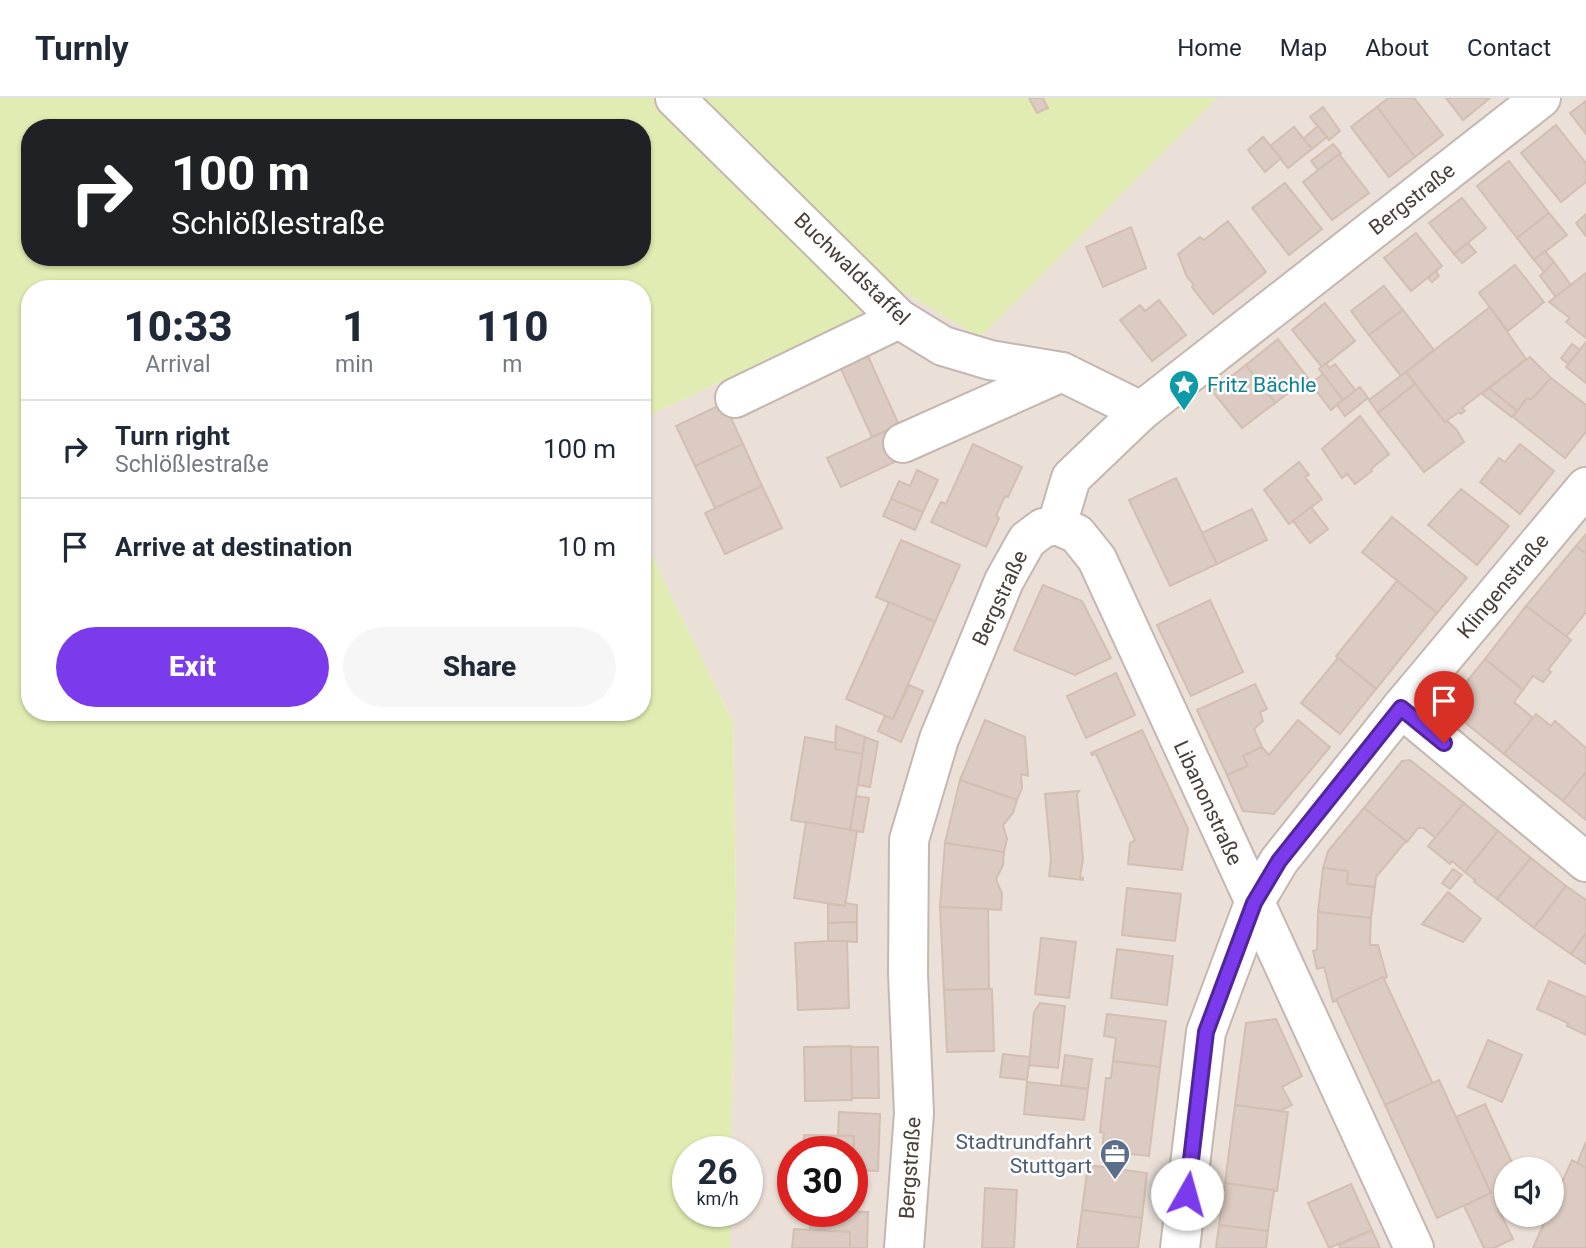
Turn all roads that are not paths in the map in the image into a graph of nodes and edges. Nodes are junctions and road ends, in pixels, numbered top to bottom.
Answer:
1 (675, 98) edge
2 (1541, 98) edge
3 (899, 318) junction
4 (1062, 372) junction
5 (735, 398) dead end
6 (1141, 411) junction
7 (903, 443) dead end
8 (1586, 487) edge
9 (1058, 525) junction
10 (1401, 708) junction
11 (1586, 862) edge
12 (1254, 903) junction
13 (904, 1248) edge
14 (1180, 1248) edge
15 (1414, 1248) edge

1 - 3 street, Buchwaldstaffel
2 - 6 street, Bergstraße
3 - 4 street, Buchwaldstaffel
3 - 5 street
4 - 6 street, Buchwaldstaffel
4 - 7 street
6 - 9 street, Bergstraße
8 - 10 street, Klingenstraße
9 - 12 street, Libanonstraße
9 - 13 street, Bergstraße
10 - 11 street
10 - 12 street, Klingenstraße
12 - 14 street, Klingenstraße
12 - 15 street, Libanonstraße

